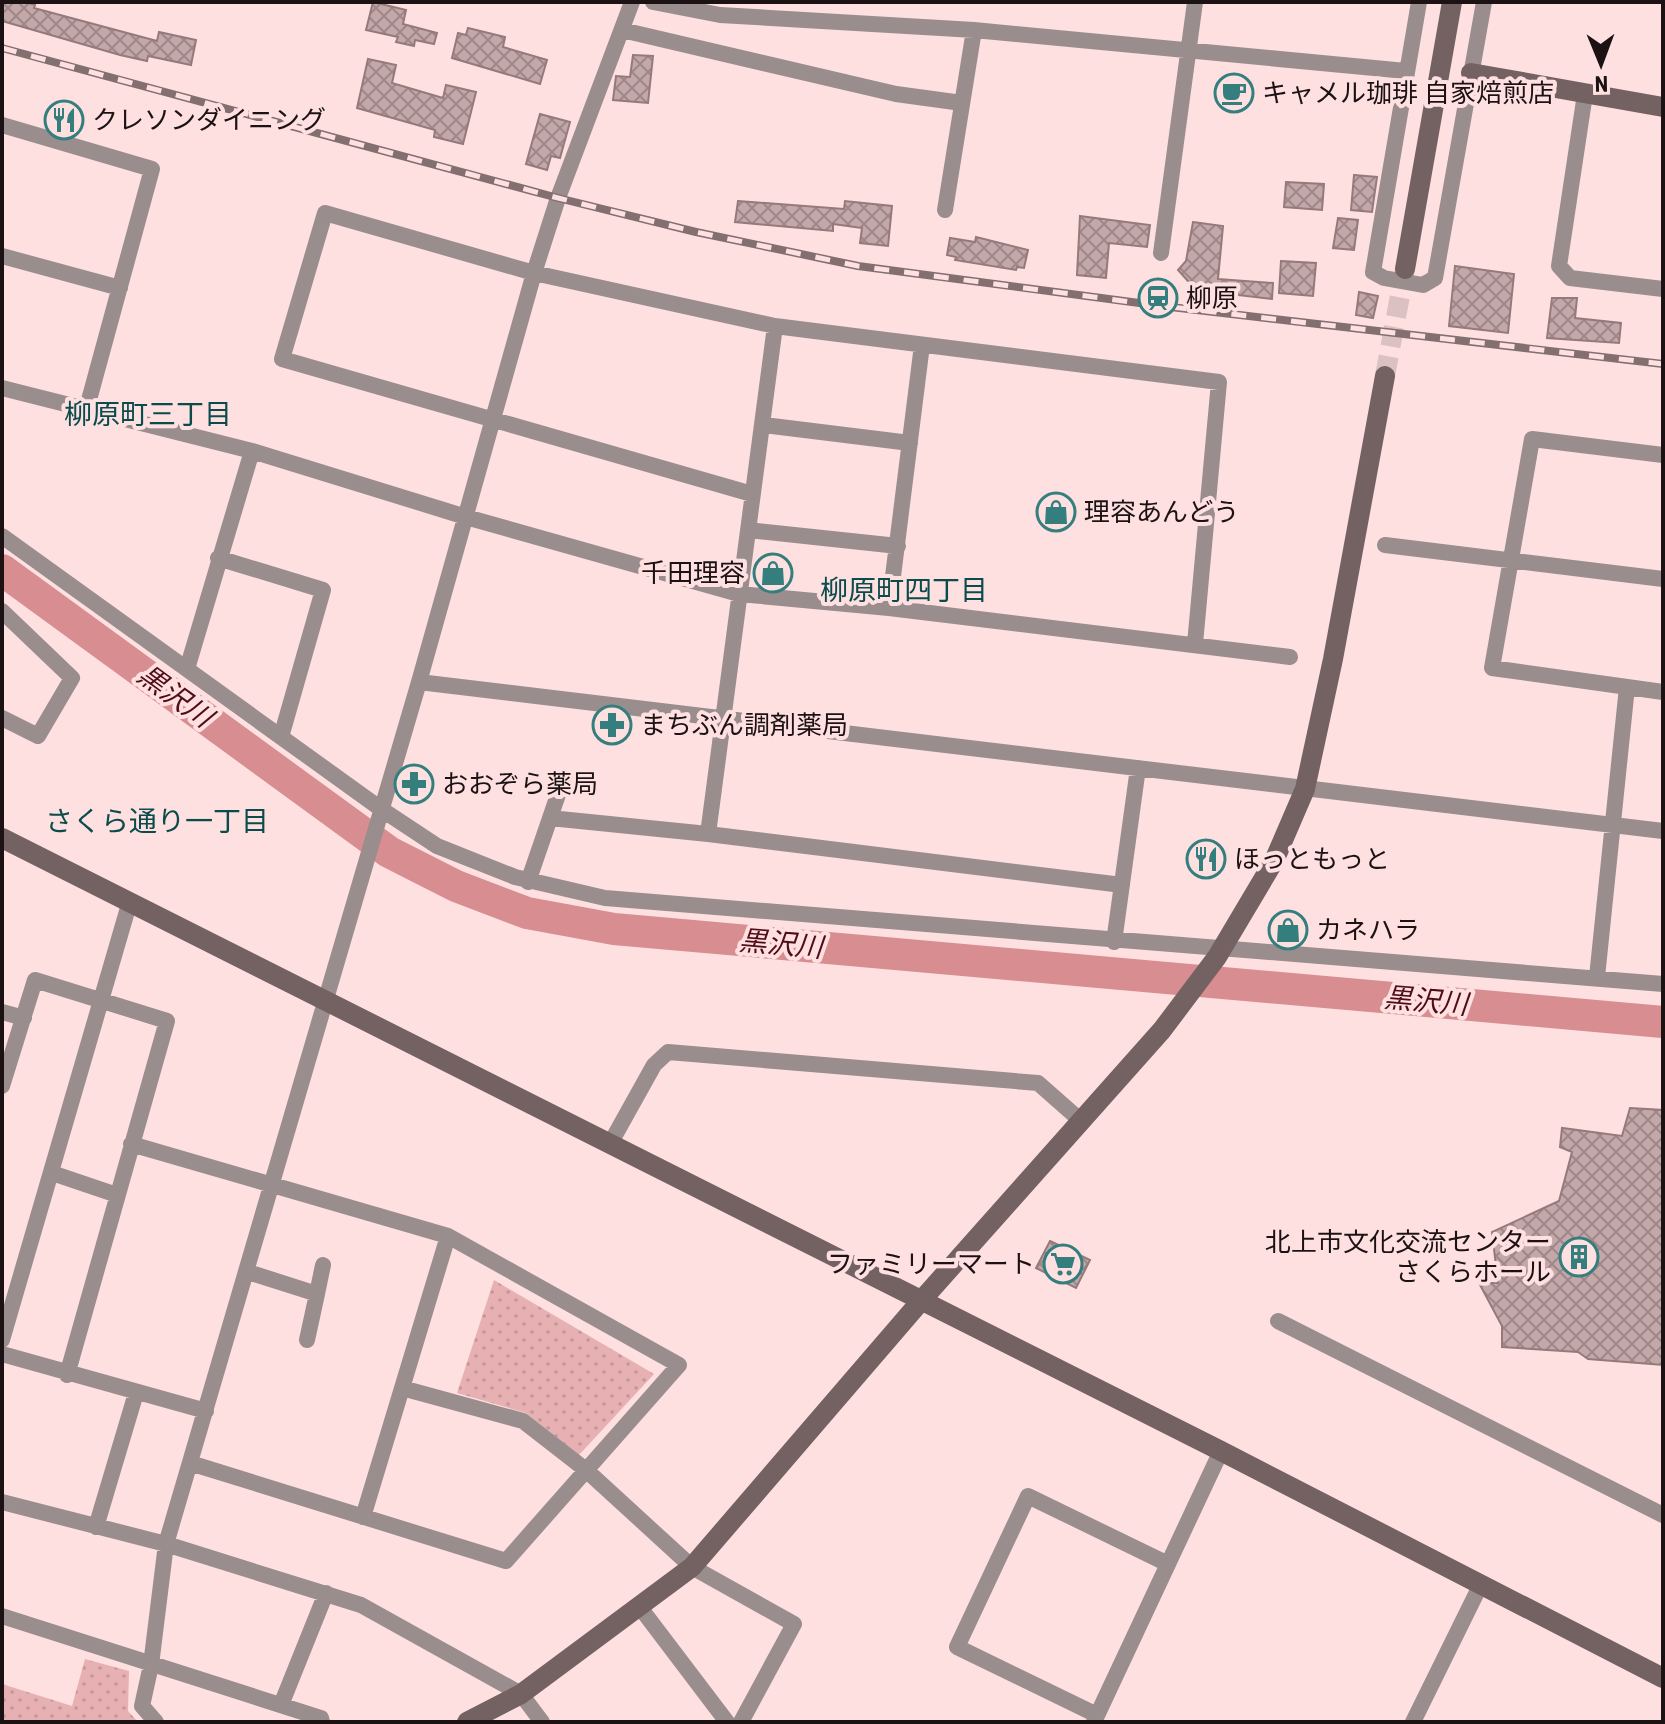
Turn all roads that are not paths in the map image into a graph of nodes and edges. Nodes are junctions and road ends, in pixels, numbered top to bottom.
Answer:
1 (632, 2) edge
2 (653, 2) edge
3 (1195, 2) edge
4 (1419, 2) edge
5 (1452, 2) edge
6 (1484, 2) edge
7 (622, 30) junction
8 (974, 30) junction
9 (1189, 51) junction
10 (1406, 71) junction
11 (1471, 73) junction
12 (1585, 94) junction
13 (962, 103) junction
14 (1663, 107) edge
15 (2, 125) edge
16 (945, 210) dead end
17 (1161, 253) dead end
18 (2, 256) edge
19 (1405, 269) tunnel mouth
20 (534, 273) junction
21 (120, 288) junction
22 (1663, 289) edge
23 (775, 326) junction
24 (922, 345) junction
25 (1385, 376) tunnel mouth
26 (2, 388) edge
27 (86, 411) junction
28 (493, 418) junction
29 (764, 425) junction
30 (910, 443) junction
31 (252, 451) junction
32 (1663, 455) edge
33 (752, 494) junction
34 (466, 517) junction
35 (748, 530) junction
36 (2, 536) edge
37 (1385, 545) dead end
38 (898, 546) junction
39 (218, 558) junction
40 (1511, 560) junction
41 (1663, 579) edge
42 (739, 594) junction
43 (889, 608) junction
44 (2, 611) edge
45 (1195, 644) junction
46 (1290, 657) dead end
47 (187, 669) junction
48 (419, 682) junction
49 (1627, 687) junction
50 (1663, 692) edge
51 (723, 717) junction
52 (2, 718) edge
53 (281, 737) junction
54 (1138, 768) junction
55 (561, 786) dead end
56 (1305, 789) junction
57 (380, 814) junction
58 (550, 818) junction
59 (1614, 825) junction
60 (1663, 831) edge
61 (708, 834) junction
62 (2, 838) edge
63 (528, 882) junction
64 (1122, 885) junction
65 (130, 901) junction
66 (1114, 942) junction
67 (1220, 953) junction
68 (1597, 977) junction
69 (1663, 984) edge
70 (102, 1001) junction
71 (325, 1003) junction
72 (2, 1012) edge
73 (24, 1018) junction
74 (2, 1086) edge
75 (1080, 1120) junction
76 (131, 1144) junction
77 (610, 1144) junction
78 (52, 1173) junction
79 (273, 1185) junction
80 (117, 1195) junction
81 (448, 1236) junction
82 (323, 1265) dead end
83 (248, 1272) junction
84 (317, 1294) junction
85 (920, 1302) junction
86 (1278, 1321) dead end
87 (2, 1340) edge
88 (307, 1340) dead end
89 (2, 1354) edge
90 (67, 1375) junction
91 (402, 1388) junction
92 (136, 1393) junction
93 (206, 1411) junction
94 (1221, 1451) junction
95 (190, 1463) junction
96 (586, 1470) junction
97 (2, 1502) edge
98 (1663, 1515) edge
99 (363, 1517) junction
100 (96, 1527) junction
101 (166, 1544) junction
102 (1168, 1564) junction
103 (692, 1567) junction
104 (1481, 1584) junction
105 (326, 1593) junction
106 (639, 1606) junction
107 (2, 1616) edge
108 (151, 1665) junction
109 (1663, 1678) edge
110 (521, 1694) junction
111 (281, 1705) junction
112 (1096, 1718) edge
113 (156, 1722) edge
114 (322, 1722) edge
115 (467, 1722) edge
116 (542, 1722) edge
117 (727, 1722) edge
118 (741, 1722) edge
119 (1413, 1722) edge

1 - 7 street
2 - 8 street
3 - 9 street
4 - 10 street
5 - 19 street
6 - 11 street
7 - 13 street
7 - 20 street
8 - 9 street
8 - 13 street
9 - 10 street
9 - 17 street
10 - 11 street
11 - 12 street
12 - 14 street
12 - 22 street
13 - 16 street
15 - 21 street
18 - 21 street
20 - 23 street
20 - 28 street
20 - 28 street
21 - 27 street
23 - 24 street
23 - 29 street
24 - 30 street
24 - 45 street
25 - 56 street
26 - 27 street
27 - 31 street
28 - 33 street
28 - 34 street
29 - 30 street
29 - 33 street
30 - 38 street
31 - 34 street
31 - 39 street
32 - 40 street
33 - 35 street
34 - 42 street
34 - 48 street
35 - 38 street
35 - 42 street
36 - 47 street
37 - 40 street
38 - 43 street
39 - 47 street
39 - 53 street
40 - 41 street
40 - 49 street
42 - 43 street
42 - 51 street
43 - 45 street
44 - 52 street
45 - 46 street
47 - 53 street
48 - 51 street
48 - 57 street
49 - 50 street
49 - 59 street
51 - 54 street
51 - 61 street
53 - 57 street
54 - 56 street
54 - 64 street
55 - 58 street
56 - 59 street
56 - 67 street
57 - 63 street
57 - 71 street
58 - 61 street
58 - 63 street
59 - 60 street
59 - 68 street
61 - 64 street
62 - 65 street
63 - 66 street
64 - 66 street
65 - 70 street
65 - 71 street
66 - 67 street
67 - 68 street
67 - 75 street
68 - 69 street
70 - 73 street
70 - 76 street
70 - 78 street
71 - 77 street
71 - 79 street
72 - 73 street
73 - 74 street
75 - 77 street
75 - 85 street
76 - 79 street
76 - 80 street
77 - 85 street
78 - 80 street
78 - 87 street
79 - 81 street
79 - 83 street
80 - 90 street
81 - 91 street
81 - 96 street
82 - 84 street
83 - 84 street
83 - 93 street
84 - 88 street
85 - 94 street
85 - 103 street
86 - 98 street
89 - 90 street
90 - 92 street
91 - 96 street
91 - 99 street
92 - 93 street
92 - 100 street
93 - 95 street
94 - 102 street
94 - 104 street
95 - 99 street
95 - 101 street
96 - 99 street
96 - 103 street
97 - 100 street
100 - 101 street
101 - 105 street
101 - 108 street
102 - 112 street
102 - 112 street
103 - 106 street
103 - 118 street
104 - 109 street
104 - 119 street
105 - 110 street
105 - 111 street
106 - 110 street
106 - 117 street
107 - 108 street
108 - 111 street
108 - 113 street
110 - 115 street
110 - 116 street
111 - 114 street

